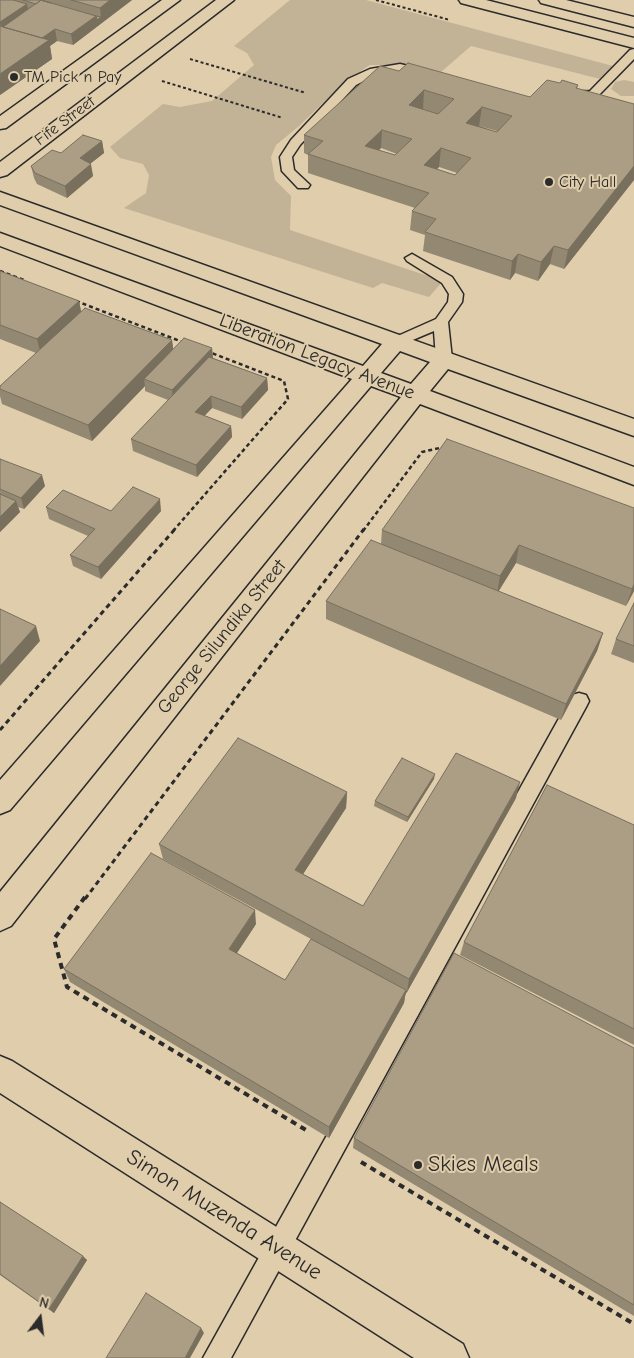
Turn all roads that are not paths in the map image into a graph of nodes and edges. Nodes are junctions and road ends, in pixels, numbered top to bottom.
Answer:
1 (172, 0) edge
2 (226, 0) edge
3 (467, 0) edge
4 (547, 0) edge
5 (634, 22) edge
6 (634, 43) edge
7 (634, 52) edge
8 (417, 71) edge
9 (556, 94) edge
10 (593, 94) junction
11 (610, 98) edge
12 (0, 124) edge
13 (0, 171) edge
14 (302, 185) dead end
15 (0, 198) edge
16 (0, 239) edge
17 (412, 258) dead end
18 (441, 322) junction
19 (396, 342) junction
20 (444, 359) junction
21 (366, 376) junction
22 (416, 394) junction
23 (634, 428) edge
24 (634, 476) edge
25 (580, 701) edge
26 (0, 801) edge
27 (0, 916) edge
28 (0, 1072) edge
29 (277, 1249) junction
30 (216, 1358) edge
31 (449, 1358) edge

1 - 12 main road, Fife Street
2 - 13 main road, Fife Street
3 - 6 main road
4 - 5 main road
7 - 10 lane
8 - 14 lane
9 - 10 lane
10 - 11 lane
15 - 19 main road, Liberation Legacy Avenue
16 - 21 main road, Liberation Legacy Avenue
17 - 18 lane
18 - 19 lane
18 - 20 lane
19 - 20 main road, Liberation Legacy Avenue
19 - 21 main road
20 - 22 main road, George Silundika Street
20 - 23 main road, Liberation Legacy Avenue
21 - 22 main road, Liberation Legacy Avenue
21 - 26 main road
22 - 24 main road, Liberation Legacy Avenue
22 - 27 main road, George Silundika Street
25 - 29 lane
28 - 29 main road, Simon Muzenda Avenue
29 - 30 lane
29 - 31 main road, Simon Muzenda Avenue

